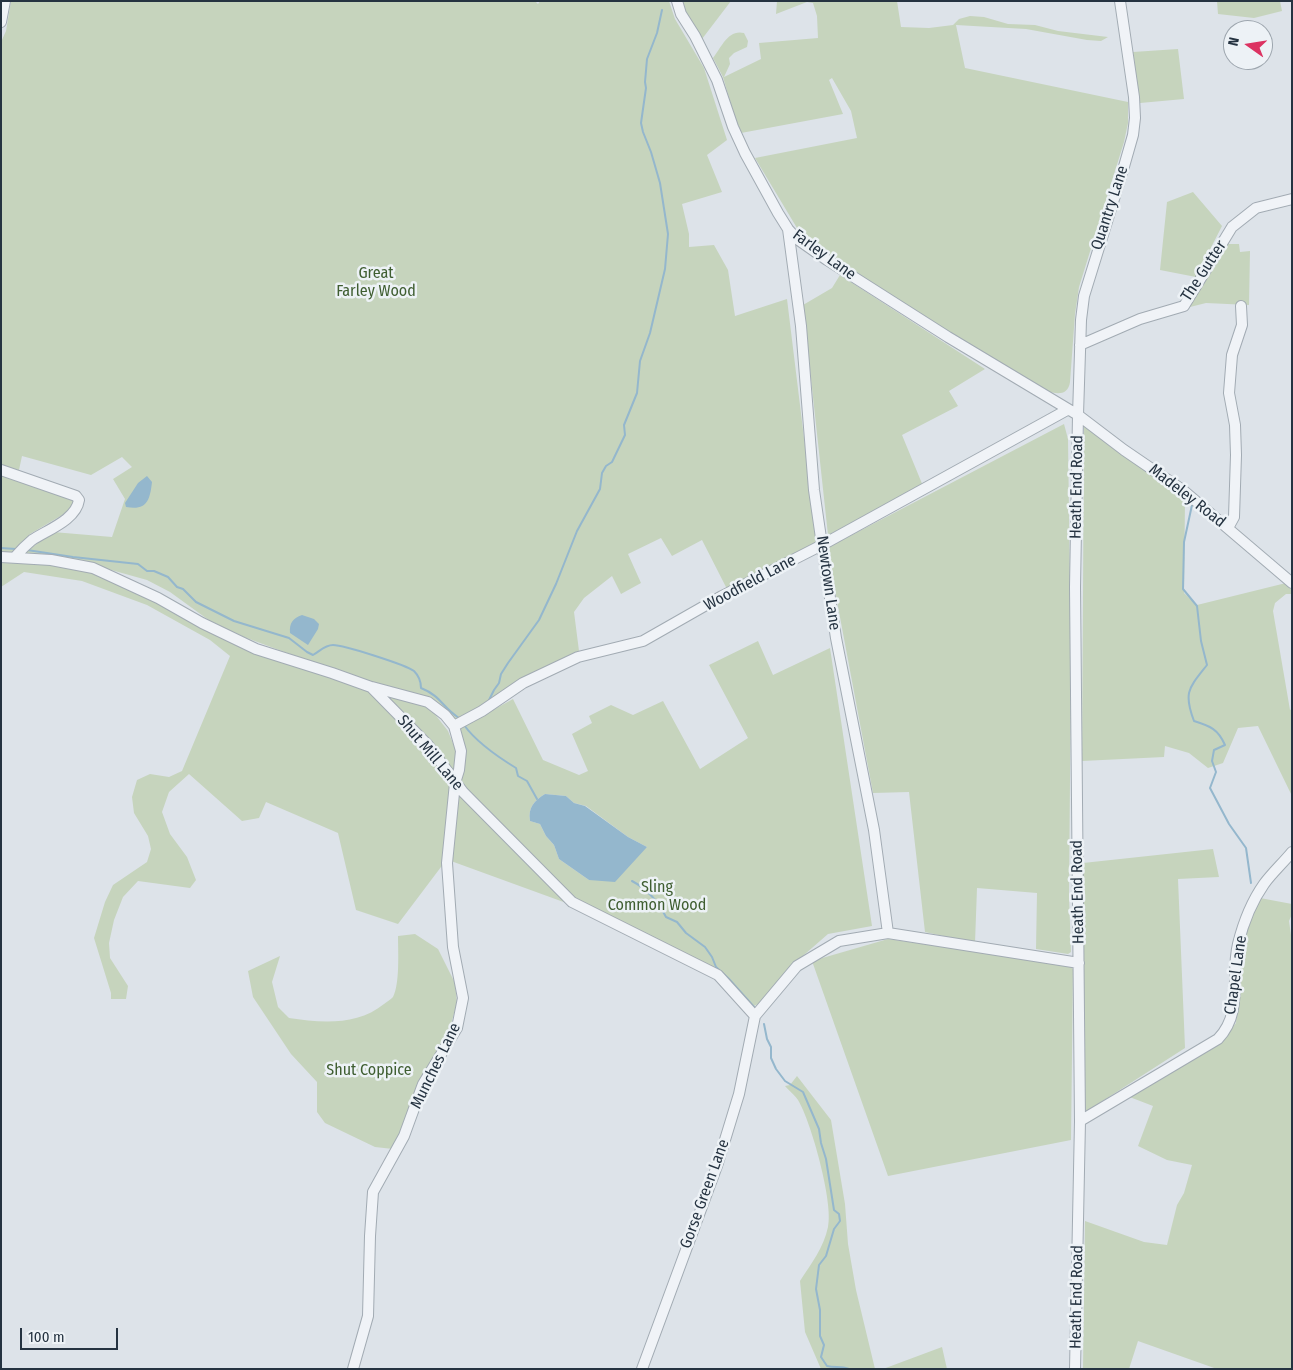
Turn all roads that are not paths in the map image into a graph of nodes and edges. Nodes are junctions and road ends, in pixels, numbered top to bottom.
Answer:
1 (5, 1) edge
2 (676, 1) edge
3 (1120, 1) edge
4 (1, 22) edge
5 (1292, 199) edge
6 (788, 229) junction
7 (1241, 306) dead end
8 (1080, 345) junction
9 (1067, 410) junction
10 (1078, 415) junction
11 (1, 470) edge
12 (1228, 528) junction
13 (822, 545) junction
14 (19, 552) junction
15 (1, 557) edge
16 (1292, 583) edge
17 (371, 687) junction
18 (454, 726) junction
19 (455, 784) junction
20 (1292, 852) edge
21 (888, 933) junction
22 (1079, 963) junction
23 (755, 1016) junction
24 (1080, 1121) junction
25 (354, 1369) edge
26 (642, 1369) edge
27 (1075, 1369) edge

1 - 4 street
2 - 6 street, Farley Lane
3 - 8 street, Quantry Lane
5 - 8 street, The Gutter
6 - 9 street, Farley Lane
6 - 13 street, Newtown Lane
7 - 12 street
8 - 10 street, Quantry Lane
9 - 10 street, Farley Lane
9 - 13 street, Woodfield Lane
10 - 12 street, Madeley Road
10 - 22 street, Heath End Road
11 - 14 street
12 - 16 street, Madeley Road
13 - 18 street, Woodfield Lane
13 - 21 street, Newtown Lane
14 - 15 street, Shut Mill Lane
14 - 17 street, Shut Mill Lane
17 - 18 street
17 - 19 street, Shut Mill Lane
18 - 19 street
19 - 23 street, Shut Mill Lane
19 - 25 street, Munches Lane
20 - 24 street, Chapel Lane
21 - 22 street
21 - 23 street
22 - 24 street, Heath End Road
23 - 26 street, Gorse Green Lane
24 - 27 street, Heath End Road

